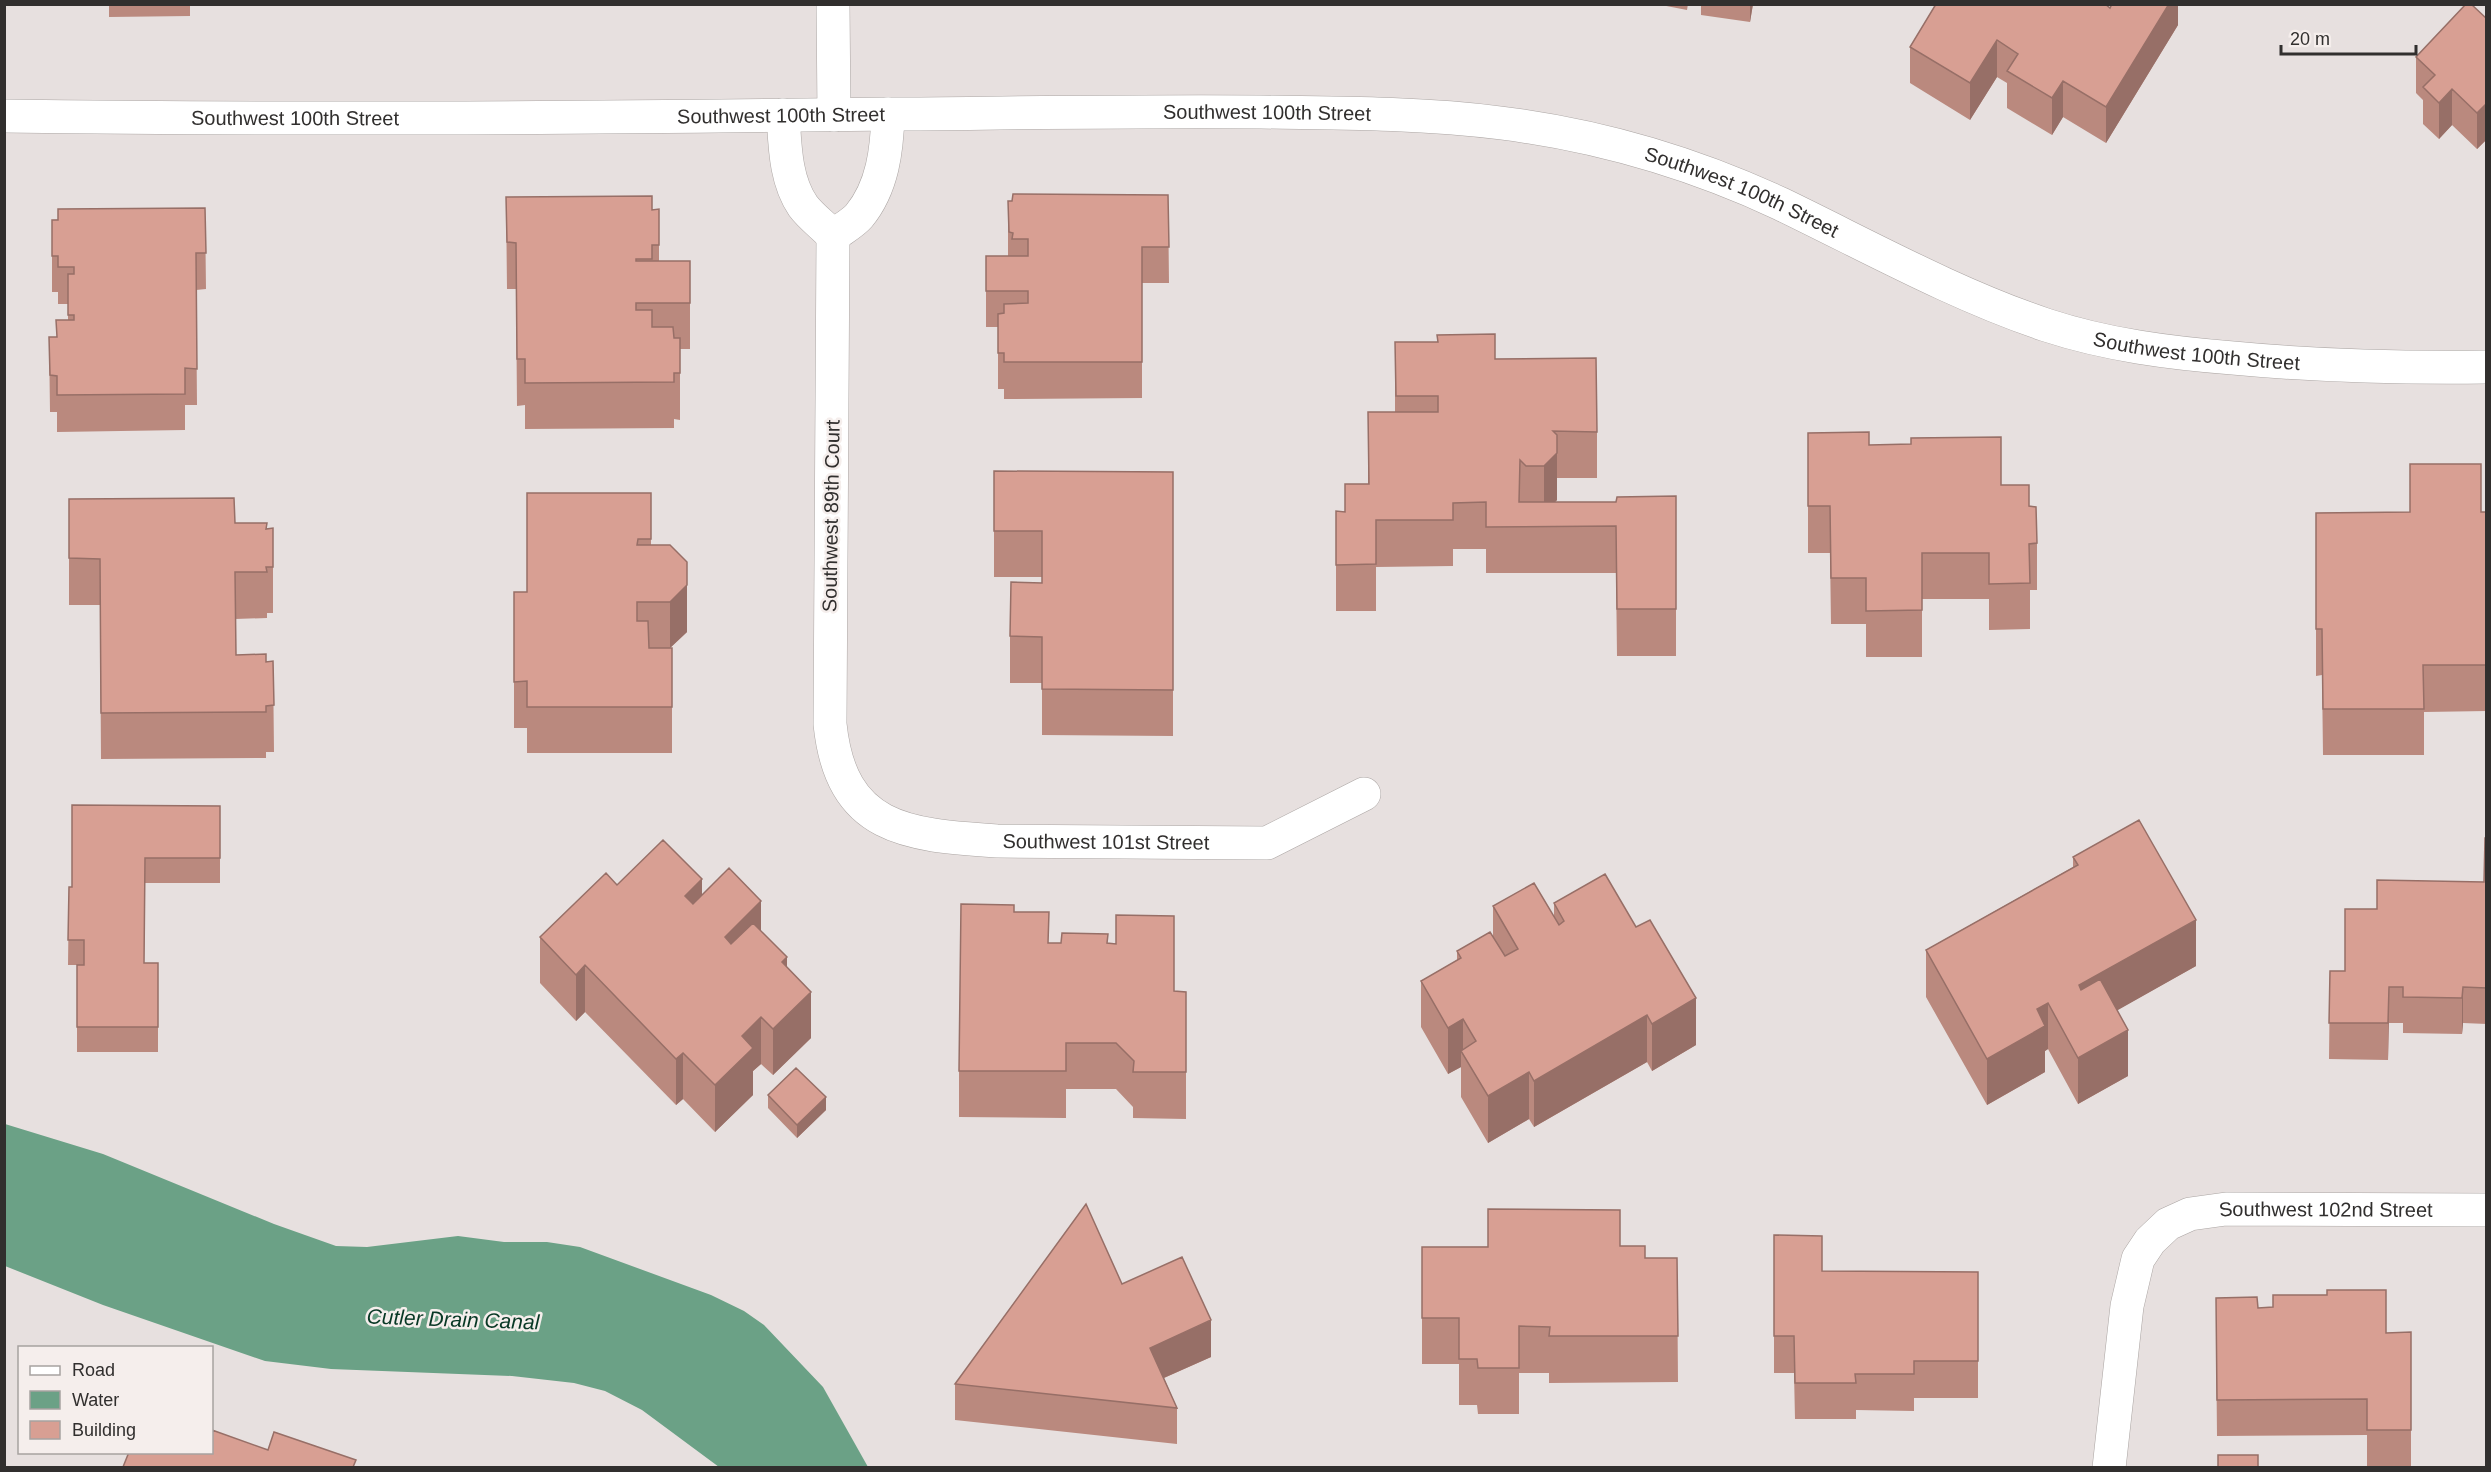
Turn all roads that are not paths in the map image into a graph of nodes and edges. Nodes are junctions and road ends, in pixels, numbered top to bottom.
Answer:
1 (833, 4) edge
2 (888, 114) junction
3 (783, 115) junction
4 (834, 115) junction
5 (4, 116) edge
6 (833, 236) junction
7 (2487, 367) edge
8 (850, 793) joint
9 (1364, 794) dead end
10 (2487, 1210) edge
11 (2109, 1467) edge

1 - 4 street
2 - 4 street, Southwest 100th Street
2 - 6 street
2 - 7 street, Southwest 100th Street
3 - 4 street, Southwest 100th Street
3 - 5 street, Southwest 100th Street
3 - 6 street
6 - 8 street, Southwest 89th Court
8 - 9 street, Southwest 101st Street
10 - 11 street, Southwest 102nd Street

